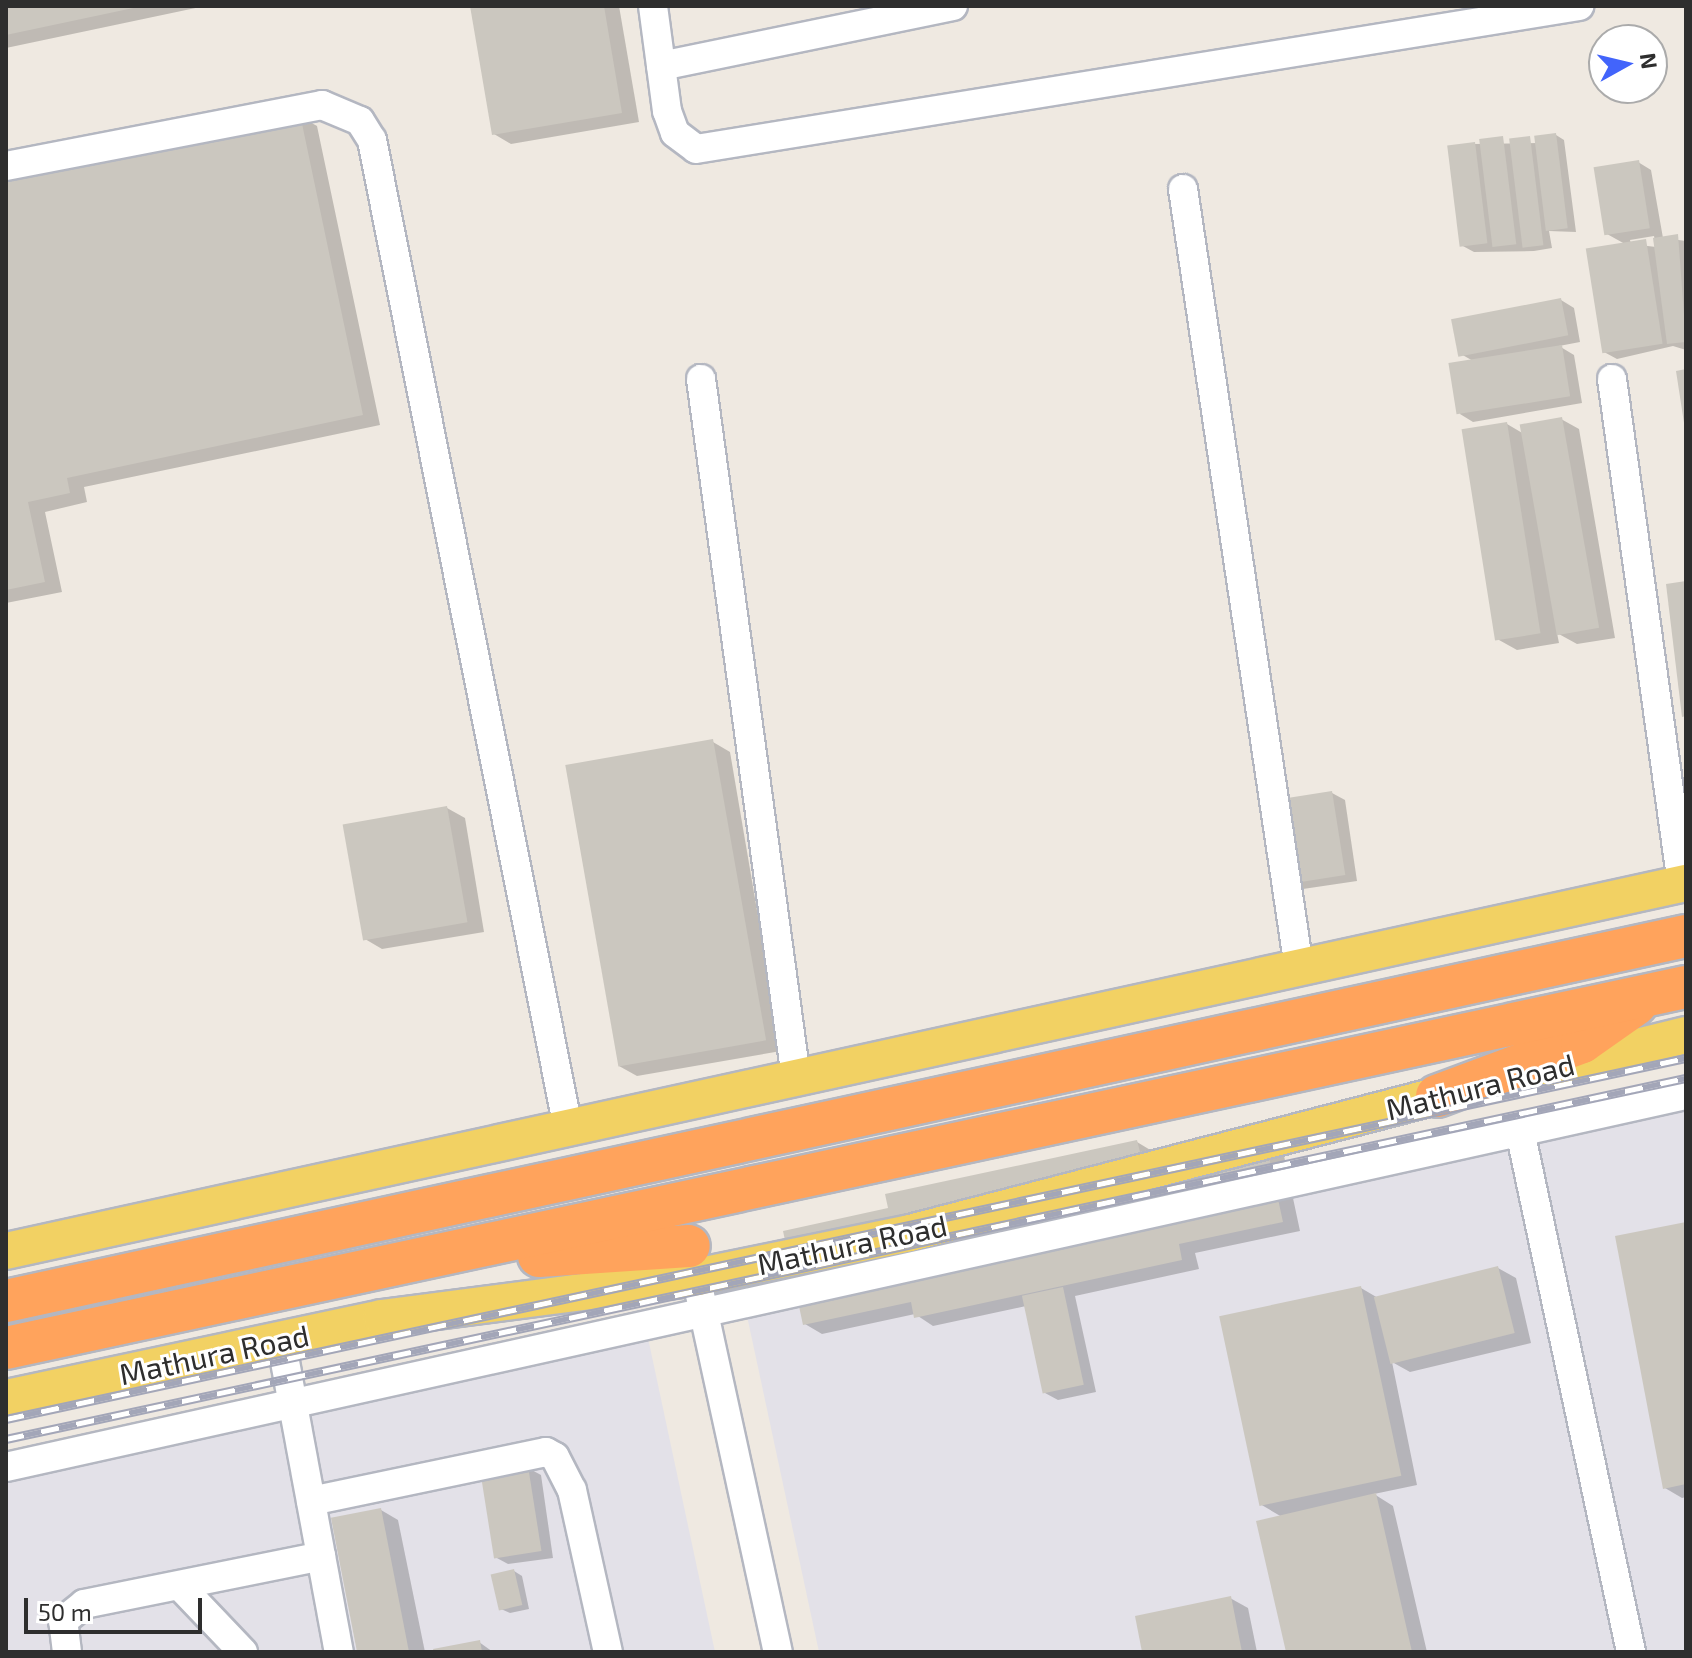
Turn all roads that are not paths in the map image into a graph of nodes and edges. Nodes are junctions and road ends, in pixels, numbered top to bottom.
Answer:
1 (653, 6) edge
2 (953, 6) edge
3 (1579, 6) edge
4 (661, 66) junction
5 (6, 166) edge
6 (1183, 189) dead end
7 (701, 379) dead end
8 (1612, 379) dead end
9 (1684, 883) edge
10 (1686, 936) edge
11 (1299, 968) junction
12 (1673, 993) edge
13 (1686, 1035) edge
14 (796, 1078) junction
15 (1686, 1095) edge
16 (1437, 1096) junction
17 (568, 1128) junction
18 (1520, 1131) junction
19 (680, 1204) junction
20 (6, 1251) edge
21 (692, 1261) junction
22 (385, 1267) junction
23 (6, 1301) edge
24 (703, 1312) junction
25 (281, 1340) junction
26 (6, 1348) edge
27 (6, 1398) edge
28 (291, 1403) junction
29 (6, 1467) edge
30 (311, 1501) junction
31 (321, 1556) junction
32 (181, 1587) junction
33 (67, 1652) edge
34 (243, 1652) edge
35 (339, 1652) edge
36 (608, 1652) edge
37 (778, 1652) edge
38 (1631, 1652) edge

1 - 4 street
2 - 4 street
3 - 4 street
5 - 17 street
6 - 11 street
7 - 14 street
8 - 9 street
9 - 11 main road
10 - 23 highway
11 - 14 main road
12 - 16 highway
12 - 19 highway, Mathura Road
13 - 16 main road, Mathura Road
14 - 17 main road
15 - 18 street
16 - 21 main road, Mathura Road
17 - 20 main road
18 - 24 street
18 - 38 street
19 - 21 street
19 - 22 highway, Mathura Road
21 - 22 highway
21 - 24 street
21 - 25 main road, Mathura Road
22 - 26 highway, Mathura Road
24 - 28 street
24 - 37 street
25 - 27 main road, Mathura Road
25 - 28 street
28 - 29 street
28 - 30 street
30 - 31 street
30 - 36 street
31 - 32 street
31 - 35 street
32 - 33 street
32 - 34 street

